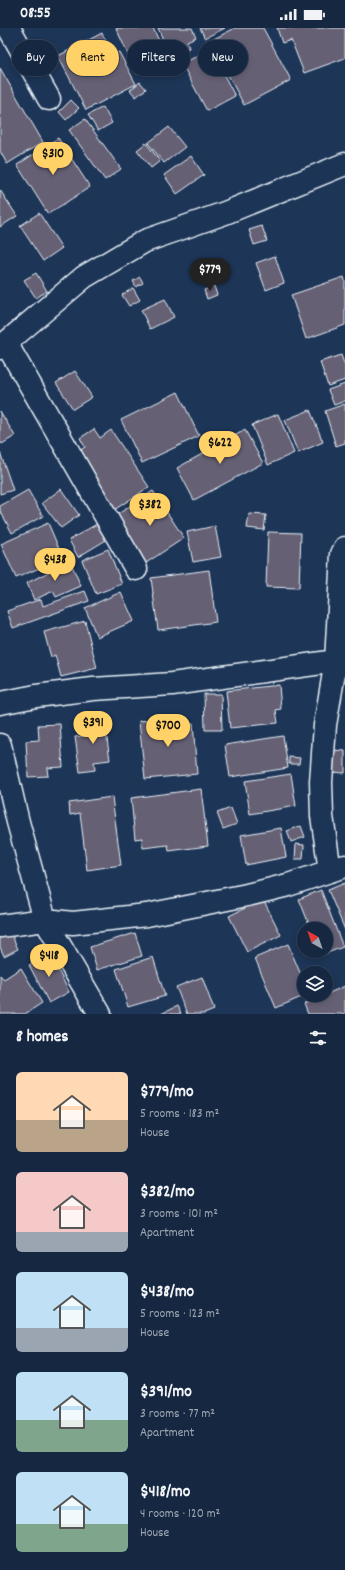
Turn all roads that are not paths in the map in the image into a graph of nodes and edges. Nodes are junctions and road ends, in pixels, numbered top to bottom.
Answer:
1 (9, 28) edge
2 (49, 99) dead end
3 (345, 164) edge
4 (3, 346) edge
5 (345, 548) edge
6 (136, 569) dead end
7 (336, 661) junction
8 (0, 703) edge
9 (0, 745) edge
10 (337, 868) edge
11 (45, 920) junction
12 (0, 926) edge
13 (100, 1014) edge

1 - 2 street
3 - 4 street
4 - 6 street
5 - 7 street
7 - 8 street
7 - 10 street
9 - 11 street
10 - 11 street
11 - 12 street
11 - 13 street

